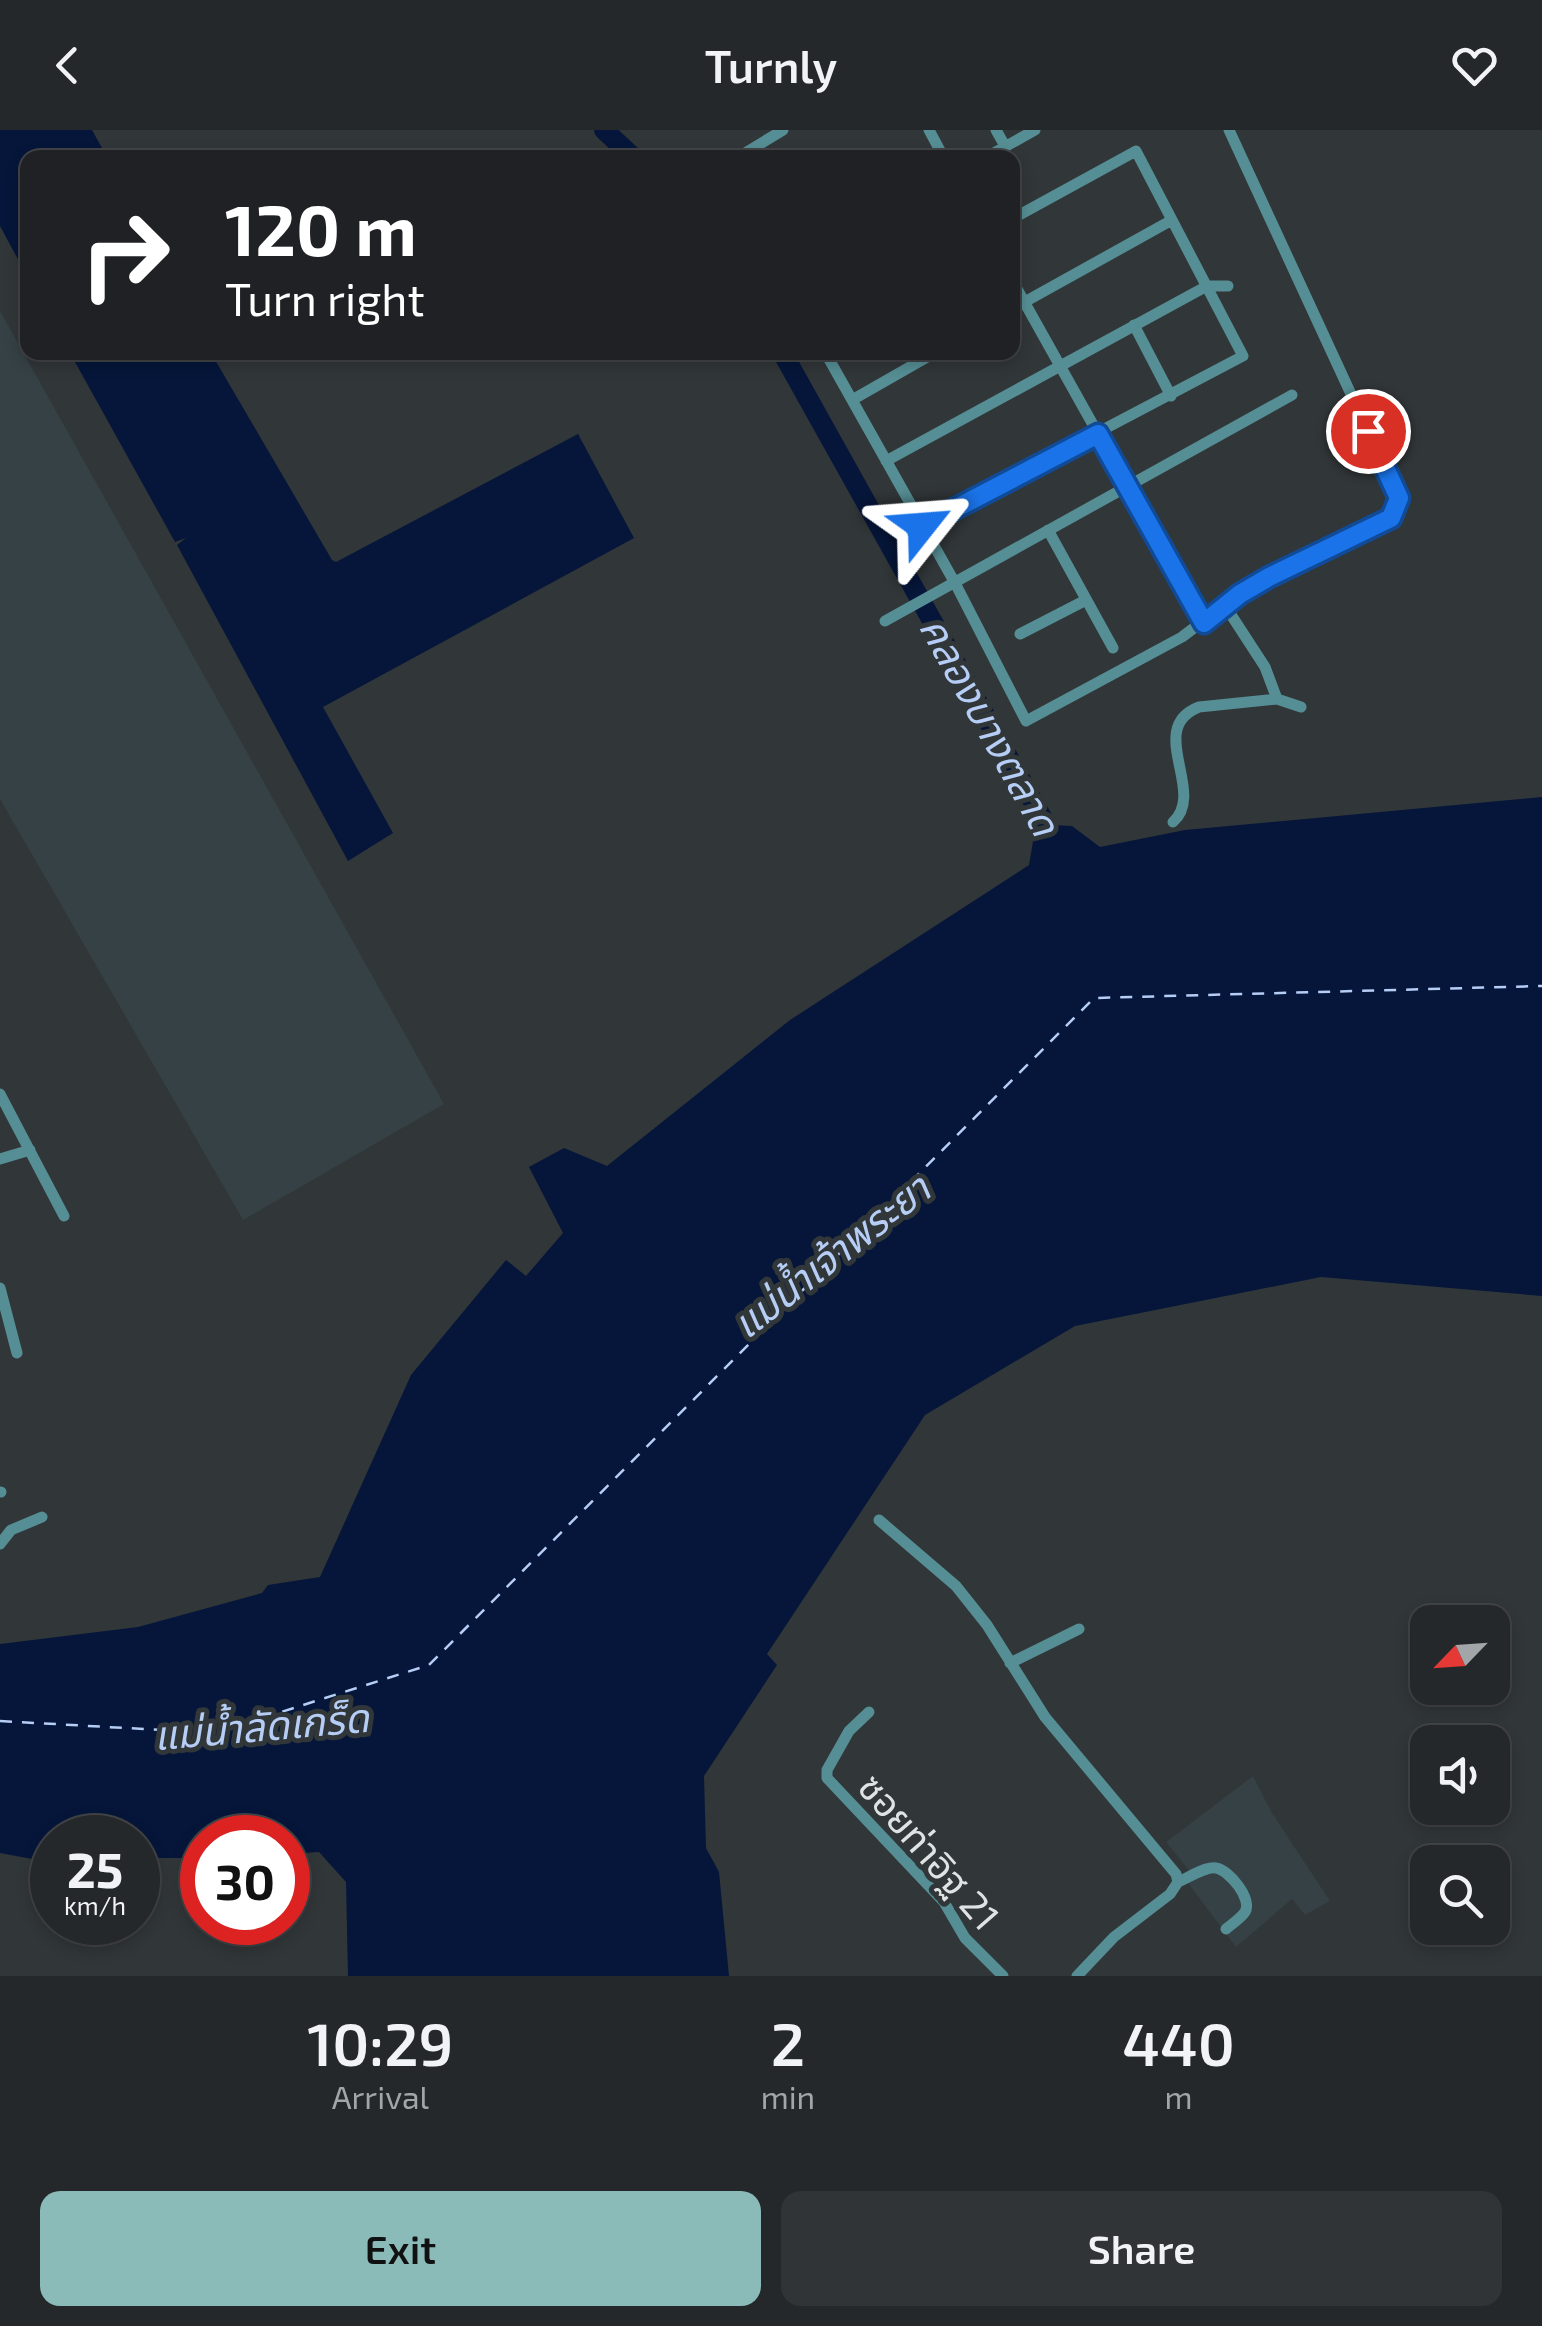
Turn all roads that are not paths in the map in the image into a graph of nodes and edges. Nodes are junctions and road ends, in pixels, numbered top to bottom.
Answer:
1 (783, 130) edge
2 (996, 130) edge
3 (1035, 130) edge
4 (1229, 130) edge
5 (1005, 146) junction
6 (751, 150) edge
7 (998, 150) edge
8 (1020, 214) edge
9 (1172, 220) junction
10 (1207, 286) junction
11 (1228, 286) dead end
12 (1020, 294) edge
13 (1025, 302) junction
14 (1020, 304) edge
15 (1134, 325) junction
16 (830, 360) edge
17 (922, 360) edge
18 (1060, 366) junction
19 (1292, 395) dead end
20 (1171, 396) junction
21 (852, 400) junction
22 (1098, 434) junction
23 (886, 461) junction
24 (1127, 486) junction
25 (922, 526) junction
26 (1048, 530) junction
27 (955, 582) junction
28 (1086, 600) junction
29 (1226, 607) junction
30 (885, 621) dead end
31 (1204, 623) junction
32 (1020, 634) dead end
33 (1112, 648) dead end
34 (1277, 699) junction
35 (1302, 707) dead end
36 (1173, 822) dead end
37 (0, 1094) edge
38 (30, 1150) junction
39 (0, 1159) edge
40 (64, 1216) dead end
41 (1, 1296) edge
42 (17, 1353) dead end
43 (42, 1517) dead end
44 (879, 1520) dead end
45 (0, 1544) edge
46 (1079, 1628) dead end
47 (1010, 1663) junction
48 (869, 1712) dead end
49 (1178, 1882) junction
50 (1226, 1928) dead end
51 (1003, 1976) edge
52 (1077, 1976) edge

1 - 6 street
2 - 5 street
3 - 5 street
4 - 29 street
5 - 7 street
8 - 9 street
9 - 10 street
9 - 13 street
10 - 11 street
10 - 15 street
10 - 20 street
12 - 13 street
13 - 14 street
13 - 18 street
15 - 18 street
15 - 20 street
16 - 21 street
17 - 21 street
18 - 22 street
18 - 23 street
19 - 24 street
20 - 22 street
21 - 23 street
22 - 24 street
22 - 25 street
23 - 25 street
24 - 26 street
24 - 31 street
25 - 27 street
26 - 27 street
26 - 28 street
27 - 30 street
27 - 31 street
28 - 32 street
28 - 33 street
29 - 31 street
29 - 34 street
34 - 35 street
34 - 36 street
37 - 38 street
38 - 39 street
38 - 40 street
41 - 42 street
43 - 45 street
44 - 47 street
46 - 47 street
47 - 49 street
48 - 51 street, ซอยท่าอิฐ 21
49 - 50 street
49 - 52 street

